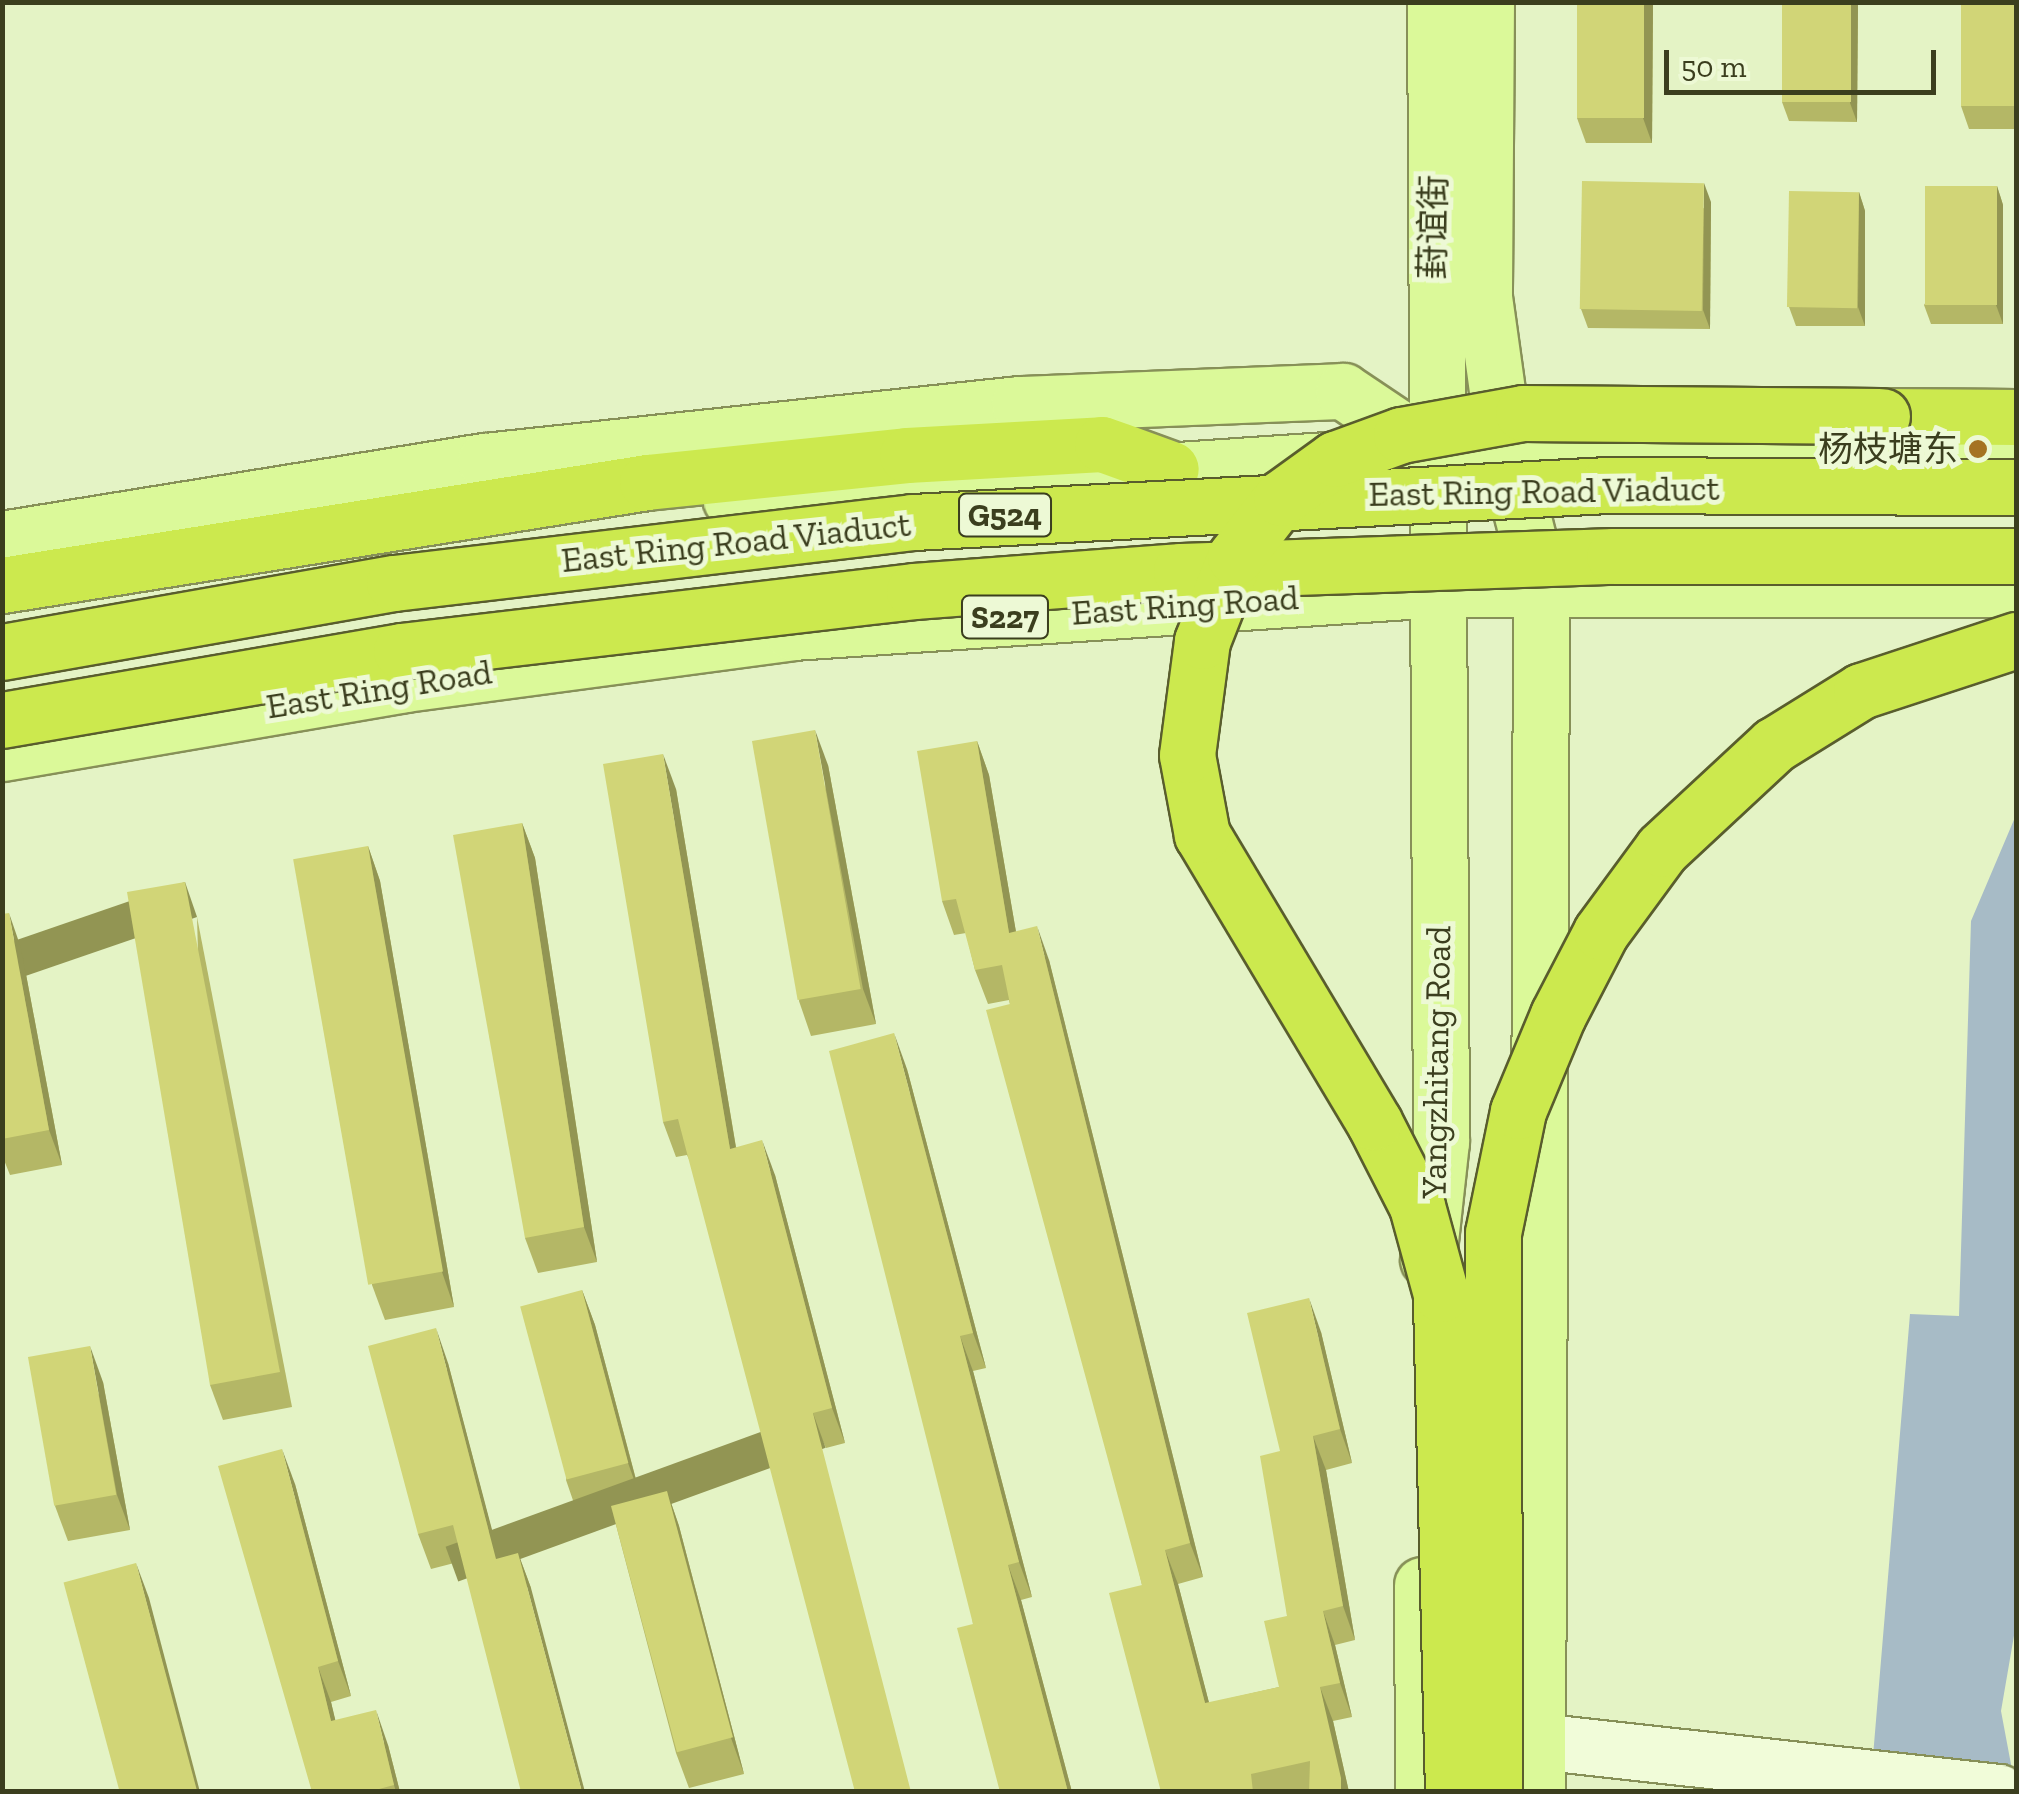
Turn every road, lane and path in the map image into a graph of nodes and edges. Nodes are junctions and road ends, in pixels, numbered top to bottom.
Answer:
1 (1436, 2) edge
2 (1486, 2) edge
3 (2016, 417) edge
4 (1505, 448) junction
5 (2016, 449) edge
6 (1434, 452) junction
7 (1171, 468) junction
8 (2016, 486) edge
9 (2, 539) edge
10 (2016, 556) edge
11 (2, 584) edge
12 (1438, 589) junction
13 (1541, 589) junction
14 (2016, 589) edge
15 (2, 610) edge
16 (2016, 640) edge
17 (2, 652) edge
18 (2, 720) edge
19 (2, 753) edge
20 (1546, 830) junction
21 (1540, 1292) junction
22 (1537, 1766) edge
23 (1423, 1792) edge
24 (1452, 1792) edge
25 (1494, 1792) edge
26 (1998, 1792) edge

1 - 6 main road, 葑谊街
2 - 4 main road, 葑谊街
3 - 24 highway, bridge
4 - 5 main road
4 - 6 main road
4 - 13 main road
6 - 7 main road
6 - 9 main road
6 - 12 main road, Yangzhitang Road
7 - 11 highway
7 - 15 main road
8 - 17 highway, East Ring Road Viaduct / G524, bridge
10 - 18 highway, East Ring Road Viaduct / G524, bridge
12 - 13 main road, East Ring Road / S227
12 - 19 main road, East Ring Road / S227
12 - 23 main road, Yangzhitang Road
13 - 14 main road, East Ring Road / S227
13 - 20 main road
16 - 25 highway, bridge
20 - 21 main road
20 - 21 main road
21 - 22 main road
22 - 26 street

